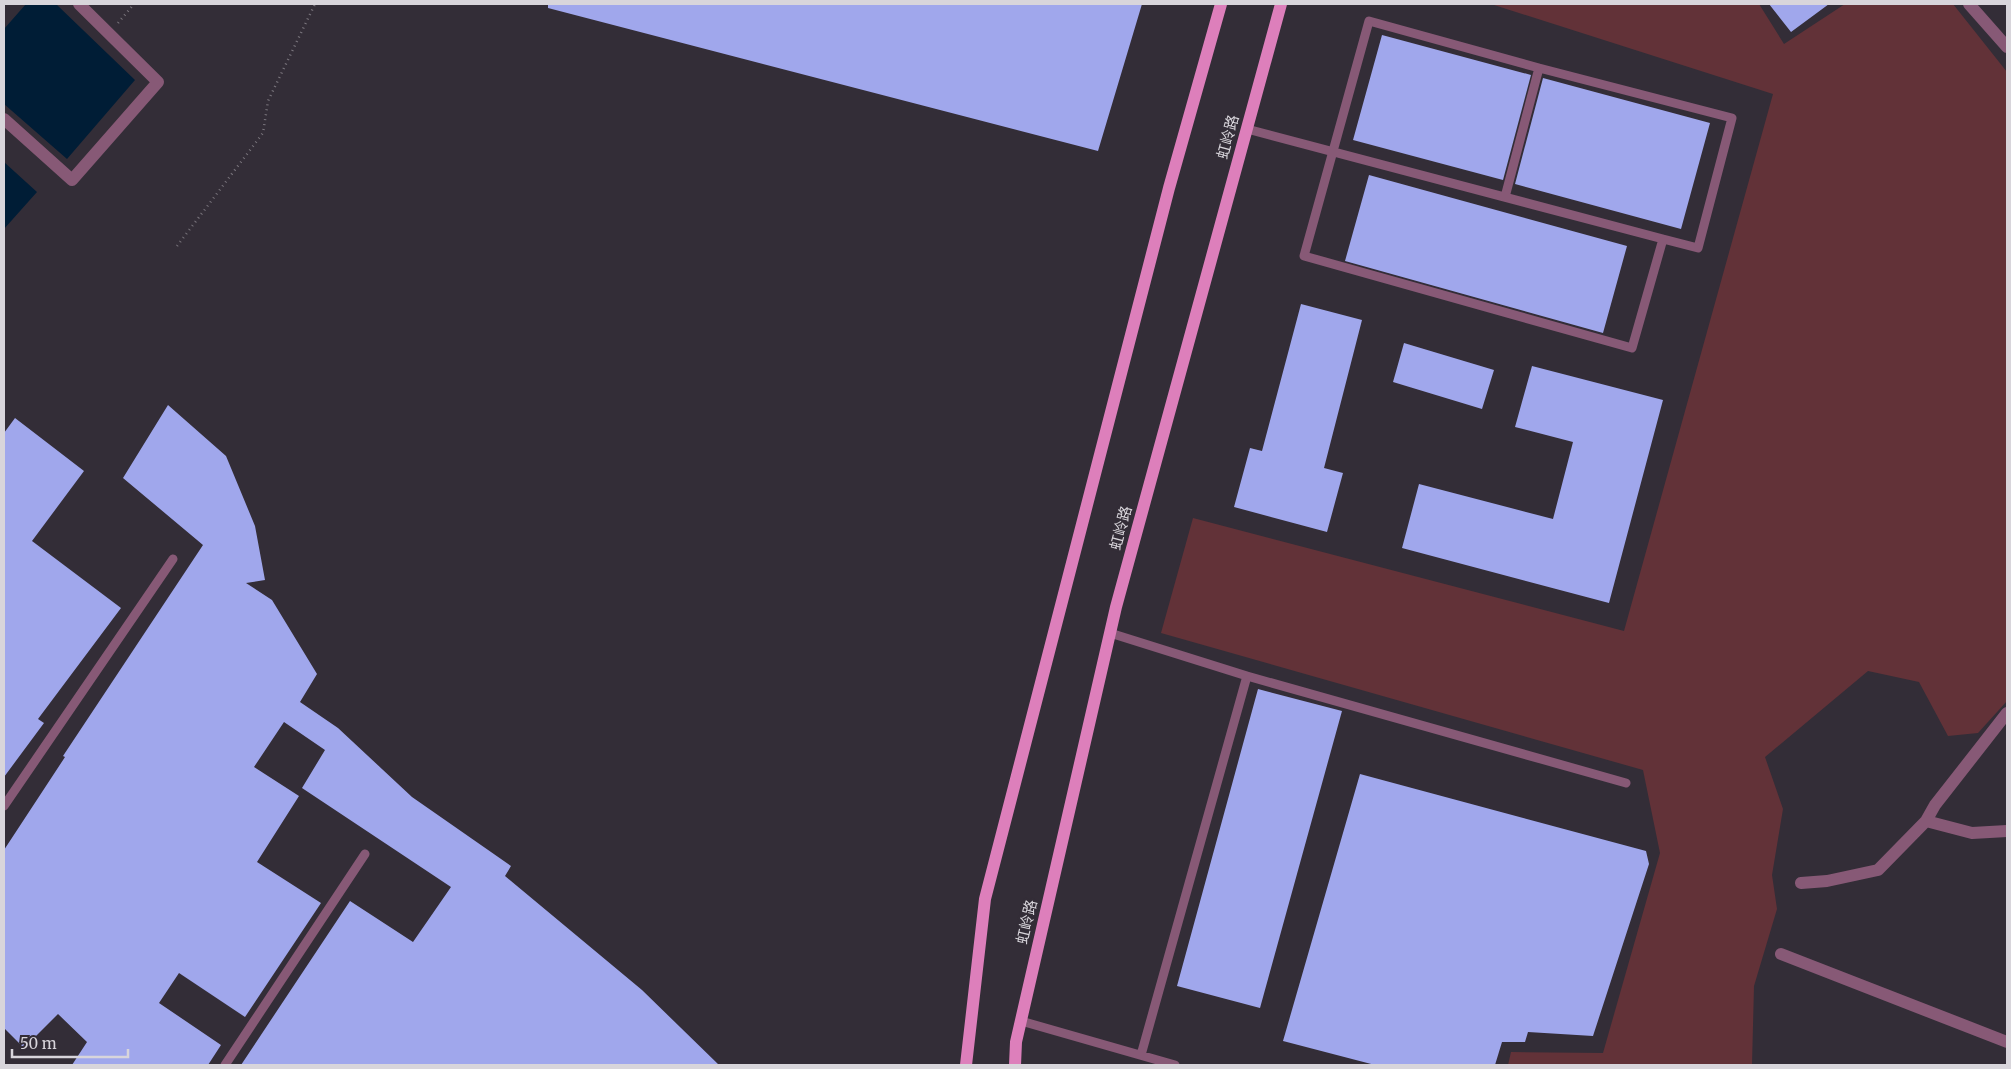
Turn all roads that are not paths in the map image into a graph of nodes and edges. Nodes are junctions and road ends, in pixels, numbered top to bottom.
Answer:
1 (79, 4) edge
2 (1221, 4) edge
3 (1281, 4) edge
4 (1969, 4) edge
5 (2007, 47) edge
6 (1539, 68) junction
7 (4, 119) edge
8 (1246, 129) junction
9 (1332, 152) junction
10 (1505, 197) junction
11 (1663, 239) junction
12 (173, 559) dead end
13 (1110, 633) junction
14 (1247, 676) junction
15 (2007, 713) edge
16 (1626, 783) dead end
17 (4, 806) edge
18 (1926, 821) junction
19 (2007, 831) edge
20 (365, 854) dead end
21 (1801, 883) dead end
22 (1782, 954) dead end
23 (1021, 1021) junction
24 (2007, 1042) edge
25 (1142, 1056) junction
26 (225, 1065) edge
27 (966, 1065) edge
28 (1015, 1065) edge
29 (1175, 1065) edge

1 - 7 street
2 - 27 main road
3 - 8 main road, 虹岭路
4 - 5 street
6 - 9 lane
6 - 10 lane
6 - 11 lane
8 - 9 lane
8 - 13 main road, 虹岭路
9 - 10 lane
9 - 11 lane
10 - 11 lane
12 - 17 lane
13 - 14 lane
13 - 23 main road, 虹岭路
14 - 16 lane
14 - 25 lane
15 - 18 street
18 - 19 street
18 - 21 street
20 - 26 lane
22 - 24 street
23 - 25 lane
23 - 28 main road, 虹岭路
25 - 29 lane

